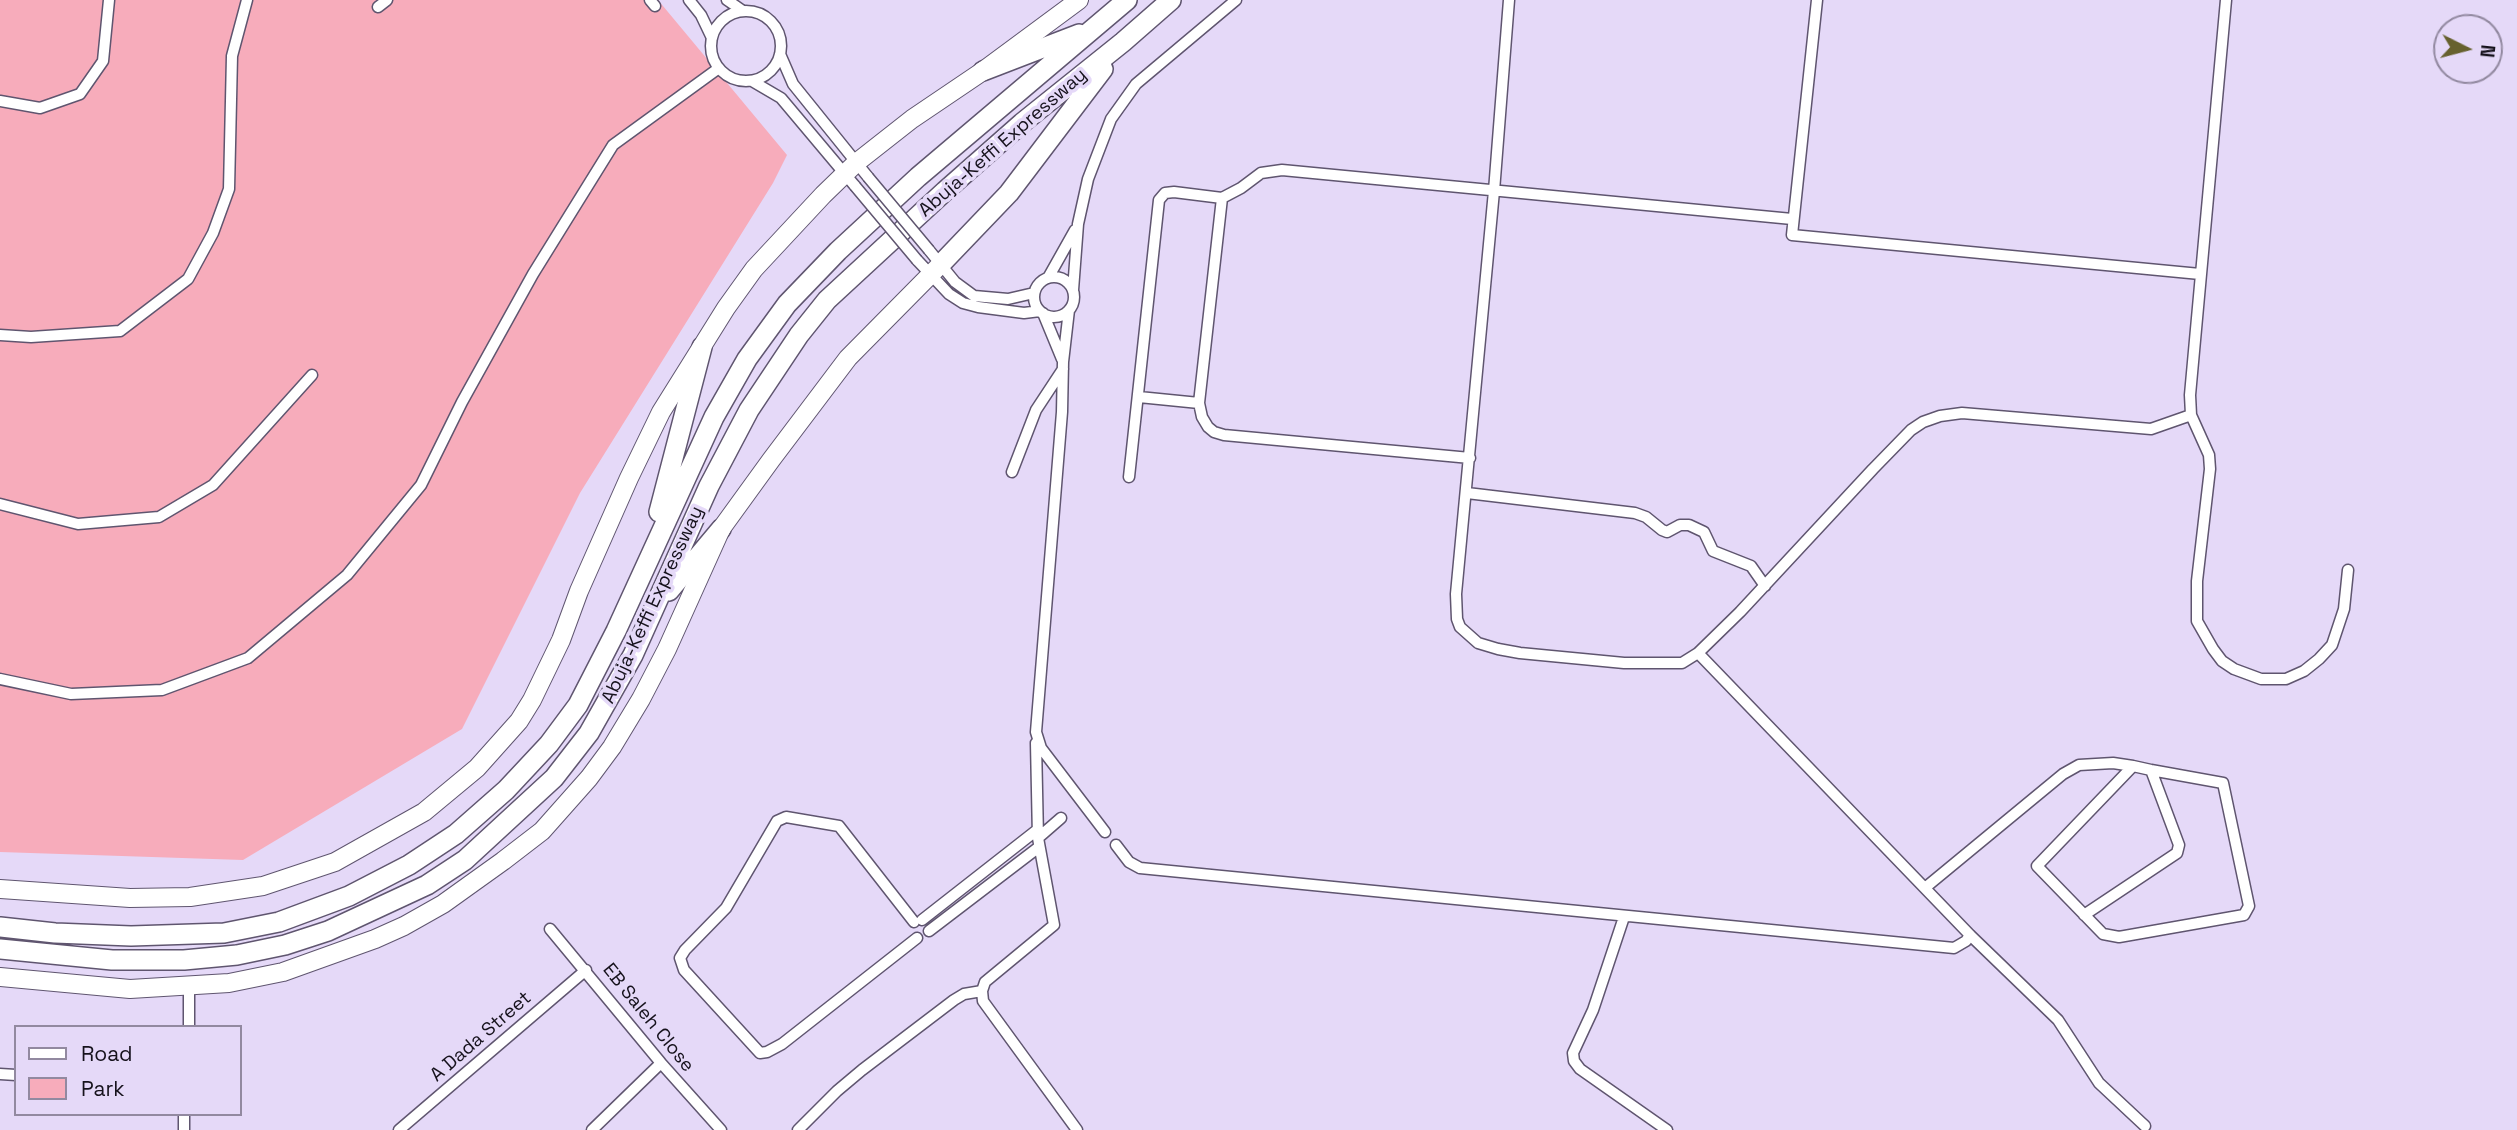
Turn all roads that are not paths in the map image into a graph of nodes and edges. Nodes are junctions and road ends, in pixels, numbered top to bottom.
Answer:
1 (109, 0) edge
2 (247, 0) edge
3 (689, 0) edge
4 (727, 0) edge
5 (1079, 0) edge
6 (1127, 0) edge
7 (1171, 0) edge
8 (1236, 0) edge
9 (1509, 0) edge
10 (1817, 0) edge
11 (2226, 0) edge
12 (743, 11) junction
13 (1093, 29) junction
14 (712, 38) junction
15 (1123, 42) junction
16 (780, 54) junction
17 (719, 68) junction
18 (982, 71) junction
19 (752, 81) junction
20 (0, 101) edge
21 (856, 175) junction
22 (1494, 191) junction
23 (1222, 198) junction
24 (1792, 219) junction
25 (1078, 224) junction
26 (933, 263) junction
27 (2200, 274) junction
28 (1048, 278) junction
29 (1073, 290) junction
30 (1034, 293) junction
31 (1069, 310) junction
32 (1042, 312) junction
33 (0, 335) edge
34 (702, 347) junction
35 (1063, 365) junction
36 (312, 375) dead end
37 (1139, 397) junction
38 (1199, 403) junction
39 (2191, 415) junction
40 (1470, 458) junction
41 (1012, 472) dead end
42 (1129, 477) dead end
43 (1467, 493) junction
44 (0, 504) edge
45 (721, 529) junction
46 (646, 564) junction
47 (2348, 570) dead end
48 (1765, 586) junction
49 (657, 605) junction
50 (1698, 653) junction
51 (0, 679) edge
52 (1036, 732) junction
53 (2133, 766) junction
54 (2151, 770) junction
55 (1061, 818) dead end
56 (1105, 832) dead end
57 (1038, 838) junction
58 (1116, 845) dead end
59 (1926, 887) junction
60 (0, 889) edge
61 (2084, 915) junction
62 (0, 917) edge
63 (1625, 918) junction
64 (918, 921) junction
65 (0, 927) edge
66 (550, 929) dead end
67 (929, 931) junction
68 (55, 933) junction
69 (1970, 935) junction
70 (916, 938) junction
71 (0, 949) edge
72 (586, 970) junction
73 (0, 977) edge
74 (189, 986) junction
75 (982, 996) junction
76 (189, 1023) edge
77 (661, 1063) junction
78 (2145, 1126) dead end
79 (399, 1130) edge
80 (592, 1130) edge
81 (721, 1130) edge
82 (798, 1130) edge
83 (1077, 1130) edge
84 (1667, 1130) edge

1 - 20 street
2 - 33 street
3 - 14 street
4 - 12 street
5 - 18 highway
6 - 13 highway, Abuja-Keffi Expressway
7 - 15 highway, Abuja-Keffi Expressway
8 - 25 street
9 - 22 street
10 - 24 street
11 - 27 street
12 - 14 street
12 - 16 street
13 - 18 highway
13 - 46 highway, Abuja-Keffi Expressway
14 - 17 street
15 - 26 highway
15 - 49 highway, Abuja-Keffi Expressway
16 - 19 street
16 - 21 street
17 - 19 street
17 - 51 street
18 - 21 highway
19 - 21 street
21 - 26 street, bridge
21 - 26 street, bridge
21 - 34 highway
22 - 23 street
22 - 24 street
22 - 40 street
23 - 37 street
23 - 38 street
24 - 27 street
25 - 28 street
25 - 29 street
26 - 30 street
26 - 32 street
26 - 45 highway, Abuja-Keffi Expressway
27 - 39 street
28 - 29 street
28 - 30 street
29 - 31 street
30 - 32 street
31 - 32 street
31 - 35 street
32 - 35 street
34 - 46 highway
34 - 60 highway
35 - 41 street
35 - 52 street
36 - 44 street
37 - 38 street
37 - 42 street
38 - 40 street
39 - 47 street
39 - 48 street
40 - 43 street
43 - 48 street
43 - 50 street
45 - 49 highway
45 - 74 highway, Abuja-Keffi Expressway
46 - 68 highway, Abuja-Keffi Expressway
48 - 50 street
49 - 71 highway, Abuja-Keffi Expressway
50 - 59 street
52 - 56 street
52 - 57 street
53 - 54 street
53 - 59 street
53 - 61 street
54 - 61 street
54 - 61 street
55 - 57 street
57 - 64 street
57 - 67 street
57 - 75 street
58 - 63 street
59 - 69 street
62 - 68 highway
63 - 69 street
63 - 84 street
64 - 67 street
64 - 70 street
64 - 70 street
65 - 68 highway, Abuja-Keffi Expressway
66 - 72 street, EB Saleh Close
67 - 70 street
69 - 78 street
72 - 77 street, EB Saleh Close
72 - 79 street, A Dada Street
73 - 74 highway, Abuja-Keffi Expressway
74 - 76 street
75 - 82 street
75 - 83 street
77 - 80 street
77 - 81 street, EB Saleh Close

